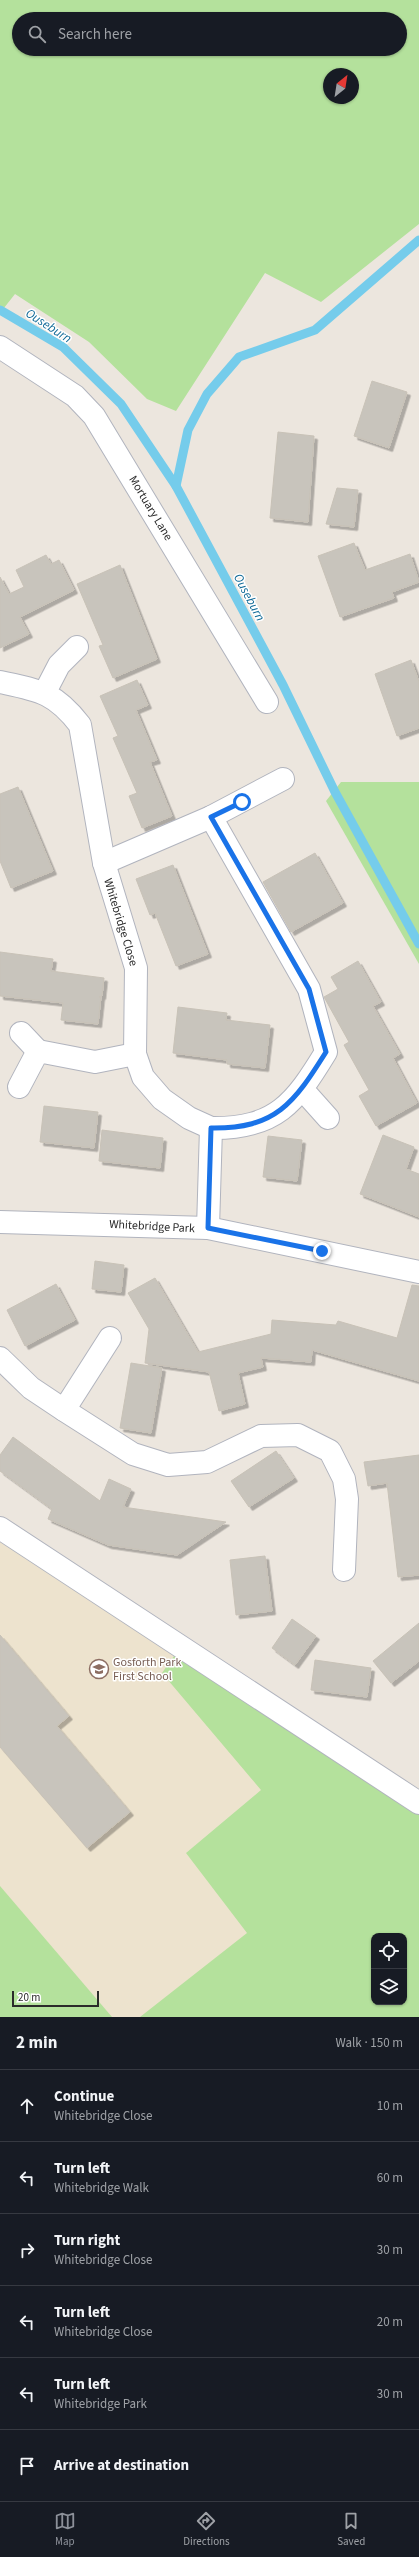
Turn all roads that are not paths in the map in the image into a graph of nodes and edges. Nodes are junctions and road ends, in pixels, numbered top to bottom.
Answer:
1 (0, 347) edge
2 (77, 647) dead end
3 (0, 682) edge
4 (45, 692) junction
5 (267, 702) dead end
6 (283, 779) dead end
7 (211, 817) junction
8 (104, 863) junction
9 (21, 1033) dead end
10 (38, 1051) junction
11 (134, 1054) junction
12 (19, 1087) dead end
13 (303, 1090) junction
14 (328, 1118) dead end
15 (211, 1128) junction
16 (0, 1222) edge
17 (208, 1228) junction
18 (419, 1272) edge
19 (110, 1338) dead end
20 (0, 1358) edge
21 (64, 1410) junction
22 (0, 1528) edge
23 (344, 1570) dead end
24 (419, 1803) edge

1 - 5 street, Mortuary Lane
2 - 4 street
3 - 4 street, Whitebridge Close
4 - 8 street, Whitebridge Close
6 - 7 street, Whitebridge Close
7 - 8 street, Whitebridge Close
7 - 13 street, Whitebridge Close
8 - 11 street, Whitebridge Close
9 - 10 street
10 - 11 street
10 - 12 street
11 - 15 street, Whitebridge Close
13 - 14 street
13 - 15 street, Whitebridge Close
15 - 17 street
16 - 17 street, Whitebridge Park
17 - 18 street, Whitebridge Park
19 - 21 street
20 - 21 street
21 - 23 street
22 - 24 street

